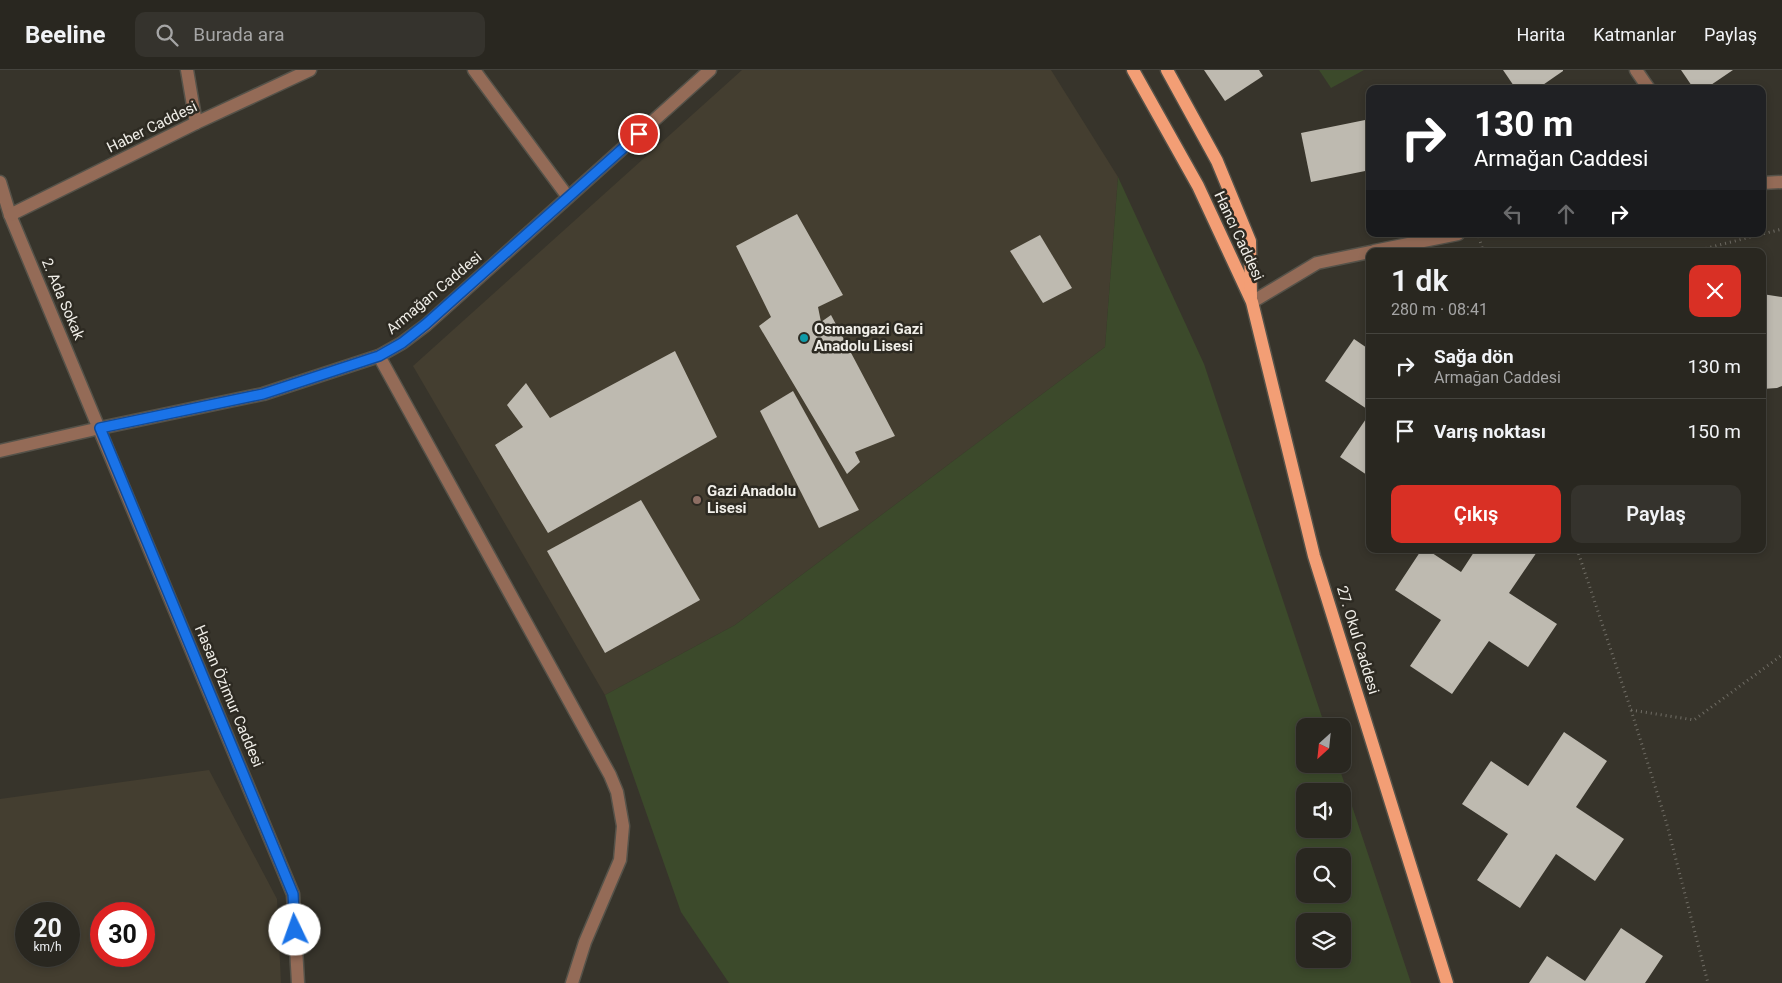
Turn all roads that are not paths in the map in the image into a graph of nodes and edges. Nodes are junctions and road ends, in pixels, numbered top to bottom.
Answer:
1 (187, 70) edge
2 (310, 70) edge
3 (474, 70) edge
4 (710, 70) edge
5 (1133, 70) edge
6 (1167, 70) edge
7 (1636, 70) edge
8 (1646, 85) edge
9 (196, 123) junction
10 (0, 182) edge
11 (1782, 182) edge
12 (1766, 183) edge
13 (568, 197) junction
14 (10, 215) junction
15 (1443, 237) edge
16 (1389, 248) edge
17 (1366, 253) edge
18 (1252, 302) junction
19 (379, 356) junction
20 (100, 428) junction
21 (0, 451) edge
22 (298, 983) edge
23 (572, 983) edge
24 (1447, 983) edge

1 - 9 street
2 - 9 street, Haber Caddesi
3 - 13 street
4 - 13 street, Armağan Caddesi
5 - 18 main road, Hancı Caddesi
6 - 18 main road, Hancı Caddesi
7 - 8 street
9 - 14 street, Haber Caddesi
10 - 14 street, 2. Ada Sokak
11 - 12 street
13 - 19 street, Armağan Caddesi
14 - 20 street, 2. Ada Sokak
15 - 16 street
17 - 18 street
18 - 24 main road, 27. Okul Caddesi
19 - 20 street, Armağan Caddesi
19 - 23 street
20 - 21 street, Armağan Caddesi
20 - 22 street, Hasan Özimur Caddesi

